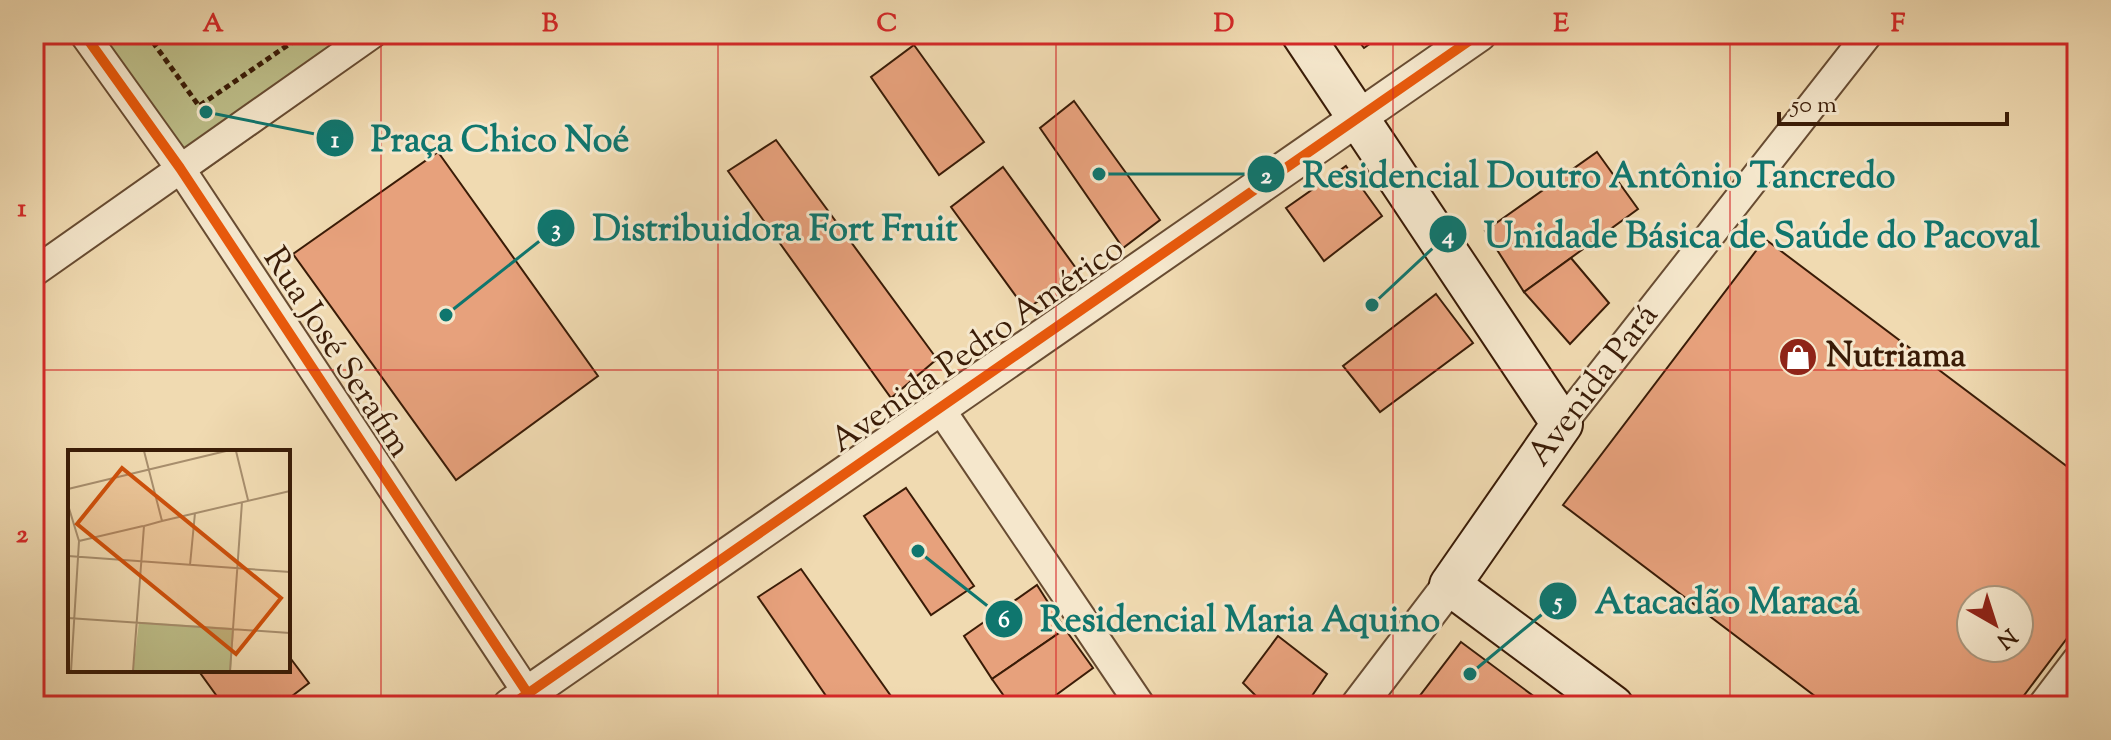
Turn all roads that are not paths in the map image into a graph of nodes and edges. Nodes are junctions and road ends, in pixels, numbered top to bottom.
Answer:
1 (84, 34) edge
2 (372, 34) edge
3 (1302, 34) edge
4 (1479, 34) edge
5 (1868, 34) edge
6 (1359, 117) junction
7 (180, 168) junction
8 (34, 272) edge
9 (939, 407) junction
10 (1562, 424) junction
11 (1450, 585) junction
12 (2077, 660) edge
13 (524, 702) edge
14 (1141, 706) edge
15 (1358, 706) edge
16 (1613, 706) edge
17 (2042, 706) edge

1 - 7 street, Rua José Serafim
2 - 7 street
3 - 6 main road
4 - 6 street, Avenida Pedro Américo
5 - 10 street, Avenida Pará
6 - 9 street, Avenida Pedro Américo
6 - 10 main road
7 - 8 street
7 - 13 street, Rua José Serafim
9 - 13 street, Avenida Pedro Américo
9 - 14 street
10 - 11 main road, Avenida Pará
11 - 15 street, Avenida Pará
11 - 16 main road
12 - 17 street

